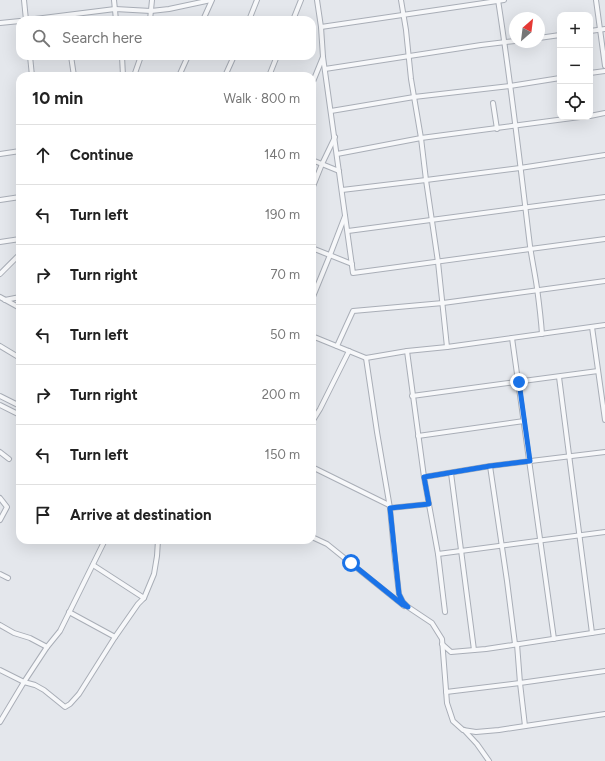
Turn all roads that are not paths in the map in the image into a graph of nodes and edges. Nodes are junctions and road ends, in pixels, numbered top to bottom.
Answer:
1 (24, 0) edge
2 (114, 0) edge
3 (152, 0) edge
4 (211, 0) edge
5 (257, 0) edge
6 (301, 0) edge
7 (317, 0) edge
8 (402, 0) edge
9 (498, 0) edge
10 (504, 0) edge
11 (596, 0) edge
12 (115, 9) junction
13 (151, 11) junction
14 (66, 15) joint
15 (403, 15) junction
16 (26, 16) edge
17 (58, 16) edge
18 (116, 16) edge
19 (150, 16) edge
20 (205, 16) edge
21 (251, 16) edge
22 (294, 16) edge
23 (16, 21) edge
24 (0, 23) edge
25 (321, 26) junction
26 (605, 29) edge
27 (600, 30) junction
28 (593, 31) edge
29 (557, 35) edge
30 (545, 37) edge
31 (505, 42) junction
32 (509, 42) edge
33 (409, 56) junction
34 (323, 57) junction
35 (30, 60) edge
36 (72, 60) edge
37 (122, 60) edge
38 (140, 60) edge
39 (186, 60) edge
40 (232, 60) edge
41 (275, 60) edge
42 (605, 66) edge
43 (325, 69) junction
44 (605, 71) edge
45 (32, 72) edge
46 (73, 72) edge
47 (123, 72) edge
48 (135, 72) edge
49 (182, 72) edge
50 (227, 72) edge
51 (271, 72) edge
52 (593, 73) edge
53 (316, 74) edge
54 (557, 78) edge
55 (510, 86) junction
56 (414, 97) junction
57 (493, 102) dead end
58 (331, 111) junction
59 (605, 114) edge
60 (593, 116) edge
61 (559, 120) edge
62 (516, 126) junction
63 (497, 129) junction
64 (335, 136) junction
65 (421, 138) junction
66 (16, 152) edge
67 (0, 154) edge
68 (337, 154) junction
69 (605, 155) edge
70 (316, 162) edge
71 (322, 164) junction
72 (520, 168) junction
73 (339, 171) junction
74 (316, 179) edge
75 (426, 180) junction
76 (342, 190) junction
77 (605, 197) edge
78 (16, 198) edge
79 (0, 200) edge
80 (526, 207) junction
81 (345, 215) junction
82 (432, 220) junction
83 (348, 231) junction
84 (605, 239) edge
85 (16, 240) edge
86 (0, 242) edge
87 (531, 249) junction
88 (316, 250) edge
89 (330, 255) junction
90 (16, 258) edge
91 (438, 262) junction
92 (352, 264) junction
93 (0, 274) edge
94 (605, 281) edge
95 (316, 289) edge
96 (537, 290) junction
97 (0, 297) edge
98 (16, 298) edge
99 (5, 300) junction
100 (443, 303) junction
101 (16, 306) edge
102 (605, 325) edge
103 (592, 327) junction
104 (542, 334) junction
105 (316, 338) edge
106 (512, 338) junction
107 (0, 346) edge
108 (337, 346) junction
109 (447, 347) junction
110 (349, 351) junction
111 (407, 351) junction
112 (16, 356) edge
113 (366, 358) junction
114 (598, 371) junction
115 (559, 377) junction
116 (519, 382) junction
117 (0, 396) edge
118 (412, 396) junction
119 (16, 404) edge
120 (0, 405) edge
121 (604, 411) edge
122 (16, 413) edge
123 (316, 416) edge
124 (605, 420) edge
125 (524, 421) junction
126 (418, 436) junction
127 (0, 452) edge
128 (605, 452) edge
129 (569, 456) junction
130 (9, 459) dead end
131 (530, 461) junction
132 (490, 466) junction
133 (316, 469) edge
134 (451, 473) junction
135 (424, 477) junction
136 (0, 498) edge
137 (429, 504) junction
138 (390, 506) junction
139 (0, 520) edge
140 (605, 532) edge
141 (580, 536) junction
142 (316, 539) edge
143 (540, 541) junction
144 (103, 544) edge
145 (158, 544) edge
146 (502, 546) junction
147 (462, 552) junction
148 (438, 554) junction
149 (93, 565) junction
150 (0, 574) edge
151 (8, 578) dead end
152 (144, 598) junction
153 (408, 607) junction
154 (69, 612) junction
155 (445, 612) dead end
156 (0, 625) edge
157 (605, 632) edge
158 (592, 633) junction
159 (115, 637) junction
160 (554, 639) junction
161 (442, 643) junction
162 (516, 644) junction
163 (47, 647) junction
164 (474, 650) junction
165 (0, 670) edge
166 (605, 671) edge
167 (24, 682) junction
168 (520, 683) junction
169 (446, 692) junction
170 (605, 714) edge
171 (1, 720) edge
172 (525, 726) junction
173 (464, 730) junction
174 (489, 761) edge

1 - 16 street
2 - 12 street
3 - 13 street
4 - 13 street
4 - 20 street
5 - 21 street
6 - 22 street
7 - 25 street
8 - 15 street
9 - 10 street
9 - 15 street
9 - 31 street
11 - 27 street
12 - 13 street
12 - 14 street
12 - 18 street
13 - 19 street
14 - 17 street
15 - 25 street
15 - 33 street
23 - 24 street
25 - 34 street
26 - 27 street
27 - 28 street
27 - 42 street
29 - 30 street
31 - 32 street
31 - 33 street
31 - 55 street
33 - 43 street
33 - 56 street
34 - 43 street
34 - 53 street
35 - 45 street
36 - 46 street
37 - 47 street
38 - 48 street
39 - 49 street
40 - 50 street
41 - 51 street
43 - 58 street
44 - 52 street
54 - 55 street
55 - 56 street
55 - 62 street
56 - 58 street
56 - 65 street
57 - 63 street
58 - 64 street
59 - 60 street
61 - 62 street
62 - 63 street
62 - 72 street
63 - 65 street
64 - 68 street
64 - 71 street
65 - 68 street
65 - 75 street
66 - 67 street
68 - 73 street
69 - 72 street
70 - 71 street
71 - 73 street
71 - 74 street
72 - 75 street
72 - 80 street
73 - 76 street
75 - 76 street
75 - 82 street
76 - 81 street
77 - 80 street
78 - 79 street
80 - 82 street
80 - 87 street
81 - 83 street
81 - 89 street
82 - 83 street
82 - 91 street
83 - 92 street
84 - 87 street
85 - 86 street
87 - 91 street
87 - 96 street
88 - 89 street
89 - 92 street
89 - 95 street
90 - 93 street
91 - 92 street
91 - 100 street
94 - 96 street
96 - 100 street
96 - 104 street
97 - 99 street
98 - 99 street
99 - 101 street
100 - 108 street
100 - 109 street
102 - 103 street
103 - 104 street
103 - 114 street
104 - 106 street
105 - 108 street
106 - 109 street
106 - 116 street
107 - 112 street
108 - 110 street
109 - 111 street
110 - 113 street
110 - 123 street
111 - 113 street
111 - 118 street
113 - 138 street
114 - 115 street
114 - 121 street
115 - 116 street
115 - 129 street
116 - 118 street
116 - 125 street
117 - 119 street
118 - 126 street
120 - 122 street
121 - 124 street
125 - 126 street
125 - 131 street
126 - 135 street
127 - 130 street
128 - 129 street
129 - 131 street
129 - 141 street
131 - 132 street
131 - 143 street
132 - 134 street
132 - 146 street
133 - 138 street
134 - 135 street
134 - 147 street
135 - 137 street
136 - 139 street
137 - 138 street
137 - 148 street
138 - 153 street
140 - 141 street
141 - 143 street
141 - 158 street
142 - 153 street
143 - 146 street
143 - 160 street
144 - 149 street
145 - 152 street
146 - 147 street
146 - 162 street
147 - 148 street
147 - 164 street
148 - 155 street
149 - 152 street
149 - 154 street
150 - 151 street
152 - 159 street
153 - 161 street
154 - 159 street
154 - 163 street
156 - 163 street
157 - 158 street
158 - 160 street
159 - 167 street
160 - 162 street
161 - 164 street
161 - 169 street
162 - 164 street
162 - 168 street
163 - 167 street
165 - 167 street
166 - 168 street
167 - 171 street
168 - 169 street
168 - 172 street
169 - 173 street
170 - 172 street
172 - 173 street
173 - 174 street

